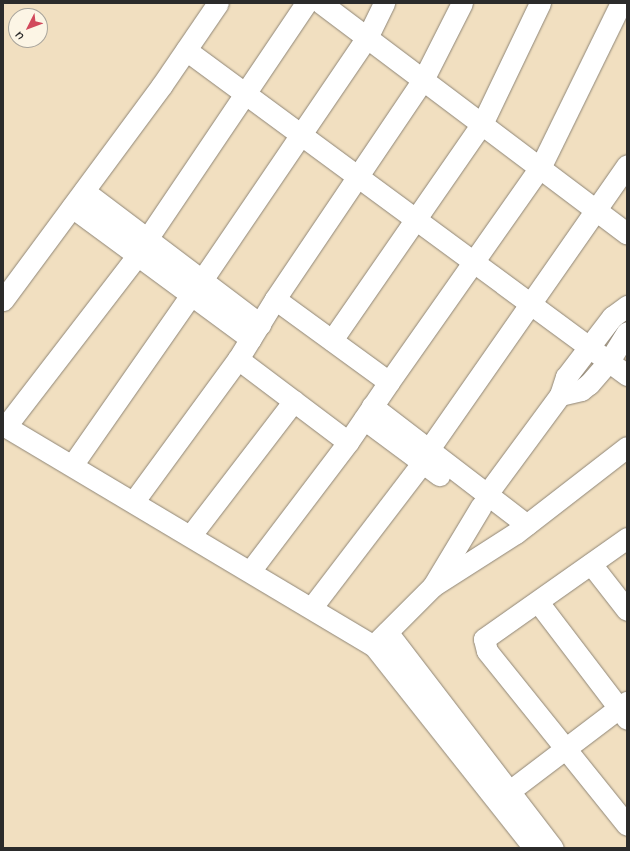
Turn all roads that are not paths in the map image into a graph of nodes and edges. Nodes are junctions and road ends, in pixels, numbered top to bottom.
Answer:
1 (218, 3) edge
2 (306, 3) edge
3 (321, 3) edge
4 (384, 3) edge
5 (462, 3) edge
6 (540, 3) edge
7 (621, 3) edge
8 (368, 36) junction
9 (186, 50) junction
10 (424, 78) junction
11 (244, 93) junction
12 (483, 122) junction
13 (300, 134) junction
14 (627, 165) edge
15 (541, 166) junction
16 (358, 177) junction
17 (78, 199) junction
18 (596, 207) junction
19 (414, 218) junction
20 (627, 234) edge
21 (142, 247) junction
22 (472, 260) junction
23 (197, 288) junction
24 (275, 299) junction
25 (3, 300) edge
26 (530, 303) junction
27 (626, 311) edge
28 (255, 331) junction
29 (627, 332) edge
30 (332, 340) junction
31 (590, 347) junction
32 (238, 359) junction
33 (609, 361) junction
34 (627, 375) edge
35 (389, 382) junction
36 (560, 395) junction
37 (294, 402) junction
38 (368, 413) junction
39 (4, 426) edge
40 (348, 442) junction
41 (627, 447) edge
42 (425, 456) junction
43 (73, 464) junction
44 (484, 500) junction
45 (134, 501) junction
46 (522, 529) junction
47 (191, 535) junction
48 (627, 538) edge
49 (591, 564) junction
50 (251, 570) junction
51 (433, 586) junction
52 (538, 602) junction
53 (312, 607) junction
54 (627, 610) edge
55 (380, 639) junction
56 (624, 710) edge
57 (564, 750) junction
58 (503, 796) junction
59 (627, 825) edge
60 (534, 848) edge
61 (553, 848) edge

1 - 9 street
2 - 11 street
3 - 8 street
4 - 8 street
5 - 10 street
6 - 12 street
7 - 15 street
8 - 10 street
8 - 13 street
9 - 11 street
9 - 17 street
10 - 12 street
10 - 16 street
11 - 13 street
11 - 21 street
12 - 15 street
12 - 19 street
13 - 16 street
13 - 23 street
14 - 18 street
15 - 18 street
15 - 22 street
16 - 19 street
16 - 24 street
17 - 21 street
17 - 25 street
18 - 20 street
18 - 26 street
19 - 22 street
19 - 30 street
21 - 23 street
21 - 39 street
22 - 26 street
22 - 35 street
23 - 28 street
23 - 43 street
24 - 28 street
24 - 30 street
26 - 31 street
26 - 42 street
27 - 31 street
28 - 32 street
29 - 33 street
30 - 35 street
31 - 33 street
31 - 36 street
32 - 37 street
32 - 45 street
33 - 34 street
33 - 36 street
35 - 38 street
36 - 44 street
37 - 40 street
37 - 47 street
38 - 40 street
38 - 42 street
39 - 43 street
40 - 50 street
41 - 46 street
42 - 44 street
42 - 53 street
43 - 45 street
44 - 46 street
44 - 51 street
45 - 47 street
46 - 51 street
47 - 50 street
48 - 49 street
49 - 52 street
49 - 54 street
50 - 53 street
51 - 55 street
52 - 56 street
52 - 57 street
53 - 55 street
55 - 58 street
56 - 57 street
57 - 58 street
57 - 59 street
58 - 60 street
58 - 61 street

